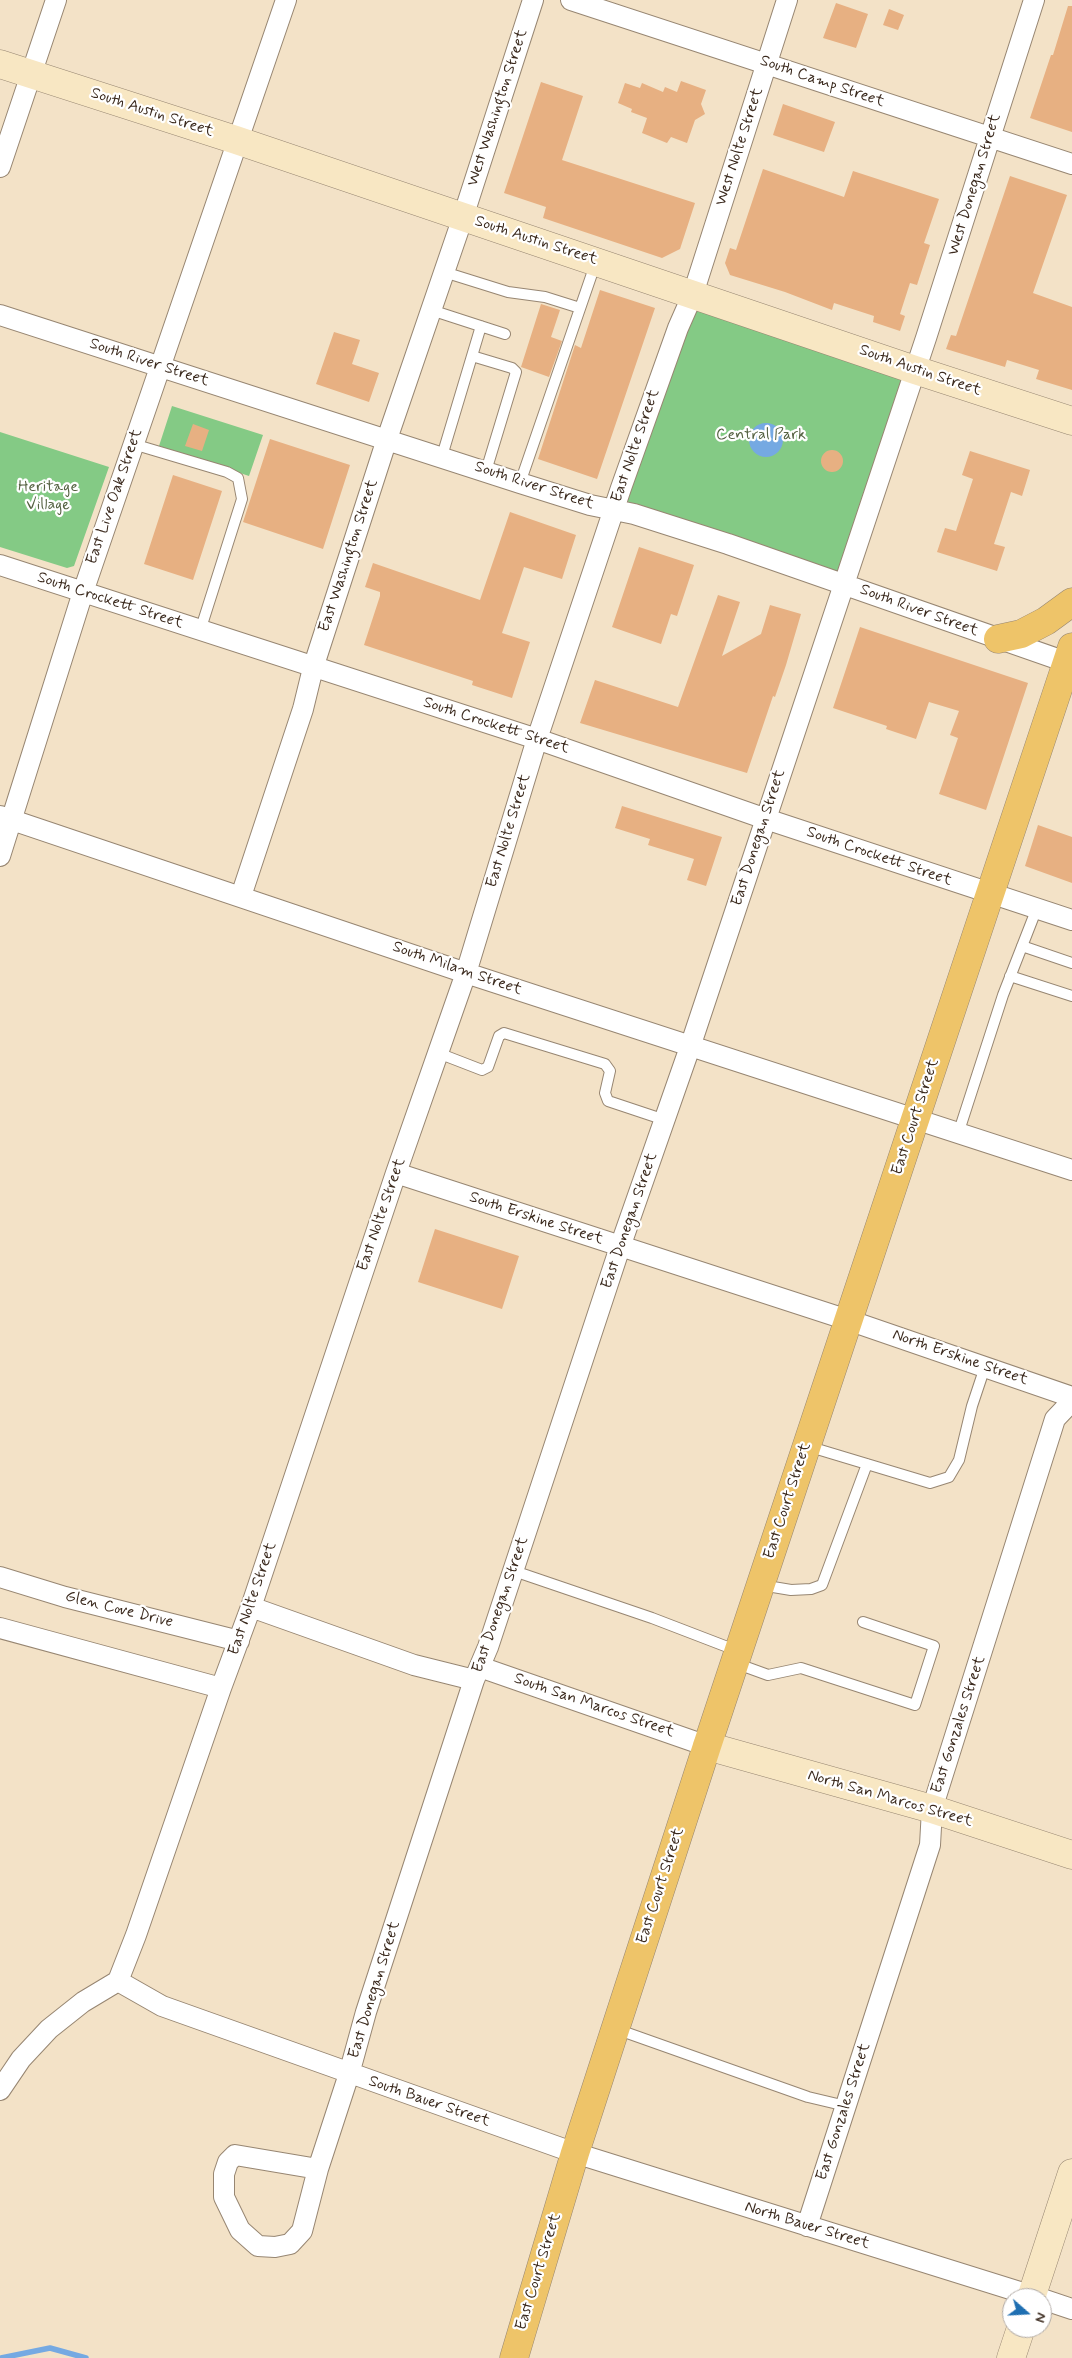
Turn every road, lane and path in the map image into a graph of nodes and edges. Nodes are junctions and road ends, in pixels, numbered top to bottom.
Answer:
1 (56, 0) edge
2 (286, 0) edge
3 (533, 0) edge
4 (571, 0) edge
5 (787, 0) edge
6 (1034, 0) edge
7 (0, 64) edge
8 (766, 64) junction
9 (31, 74) junction
10 (990, 137) junction
11 (236, 140) junction
12 (1072, 164) edge
13 (0, 167) edge
14 (463, 217) junction
15 (596, 261) junction
16 (444, 272) junction
17 (693, 294) junction
18 (580, 308) junction
19 (431, 310) junction
20 (0, 315) edge
21 (481, 326) junction
22 (505, 334) dead end
23 (472, 356) junction
24 (159, 366) junction
25 (915, 370) junction
26 (1072, 421) edge
27 (387, 439) junction
28 (133, 444) junction
29 (442, 456) junction
30 (486, 471) junction
31 (520, 483) junction
32 (613, 511) junction
33 (0, 565) edge
34 (844, 584) junction
35 (83, 592) junction
36 (1072, 602) edge
37 (200, 631) junction
38 (998, 639) junction
39 (1070, 658) edge
40 (313, 668) junction
41 (537, 739) junction
42 (7, 818) edge
43 (766, 819) junction
44 (0, 856) edge
45 (989, 893) junction
46 (241, 896) junction
47 (1037, 908) junction
48 (1072, 920) edge
49 (1022, 946) junction
50 (1072, 963) edge
51 (466, 973) junction
52 (1010, 976) junction
53 (1072, 996) edge
54 (690, 1047) junction
55 (438, 1054) junction
56 (665, 1120) junction
57 (915, 1120) junction
58 (958, 1134) junction
59 (1072, 1170) edge
60 (396, 1173) junction
61 (620, 1247) junction
62 (848, 1320) junction
63 (985, 1367) junction
64 (1072, 1397) edge
65 (1072, 1401) edge
66 (806, 1446) junction
67 (867, 1464) junction
68 (514, 1571) junction
69 (0, 1577) edge
70 (760, 1585) junction
71 (251, 1607) junction
72 (863, 1622) dead end
73 (0, 1628) edge
74 (239, 1641) junction
75 (736, 1657) junction
76 (477, 1674) junction
77 (221, 1688) junction
78 (707, 1746) junction
79 (932, 1809) junction
80 (1072, 1855) edge
81 (118, 1982) junction
82 (615, 2029) junction
83 (349, 2074) junction
84 (0, 2090) edge
85 (846, 2106) junction
86 (575, 2153) junction
87 (318, 2169) junction
88 (1072, 2173) edge
89 (807, 2226) junction
90 (1004, 2288) edge
91 (1039, 2288) edge
92 (1052, 2303) edge
93 (1072, 2309) edge
94 (1018, 2338) edge
95 (514, 2358) edge
96 (1011, 2358) edge

1 - 9 street
2 - 11 street, East Live Oak Street
3 - 14 street, West Washington Street
4 - 8 street, South Camp Street
5 - 8 street, West Nolte Street
6 - 10 street, West Donegan Street
7 - 9 main road, South Austin Street
8 - 10 street, South Camp Street
8 - 17 street, West Nolte Street
9 - 11 main road, South Austin Street
9 - 13 street
10 - 12 street, South Camp Street
10 - 25 street, West Donegan Street
11 - 14 main road, South Austin Street
11 - 24 street, East Live Oak Street
14 - 15 main road, South Austin Street
14 - 16 street, East Washington Street
15 - 17 main road, South Austin Street
15 - 18 lane
16 - 18 lane
16 - 19 street, East Washington Street
17 - 25 main road, South Austin Street
17 - 32 street, East Nolte Street
18 - 31 lane
19 - 21 lane
19 - 27 street, East Washington Street
20 - 24 street, South River Street
21 - 22 lane
21 - 23 lane
23 - 29 lane
23 - 30 lane
24 - 27 street, South River Street
24 - 28 street, East Live Oak Street
25 - 26 main road, South Austin Street
25 - 34 street, East Donegan Street
27 - 29 street, South River Street
27 - 40 street, East Washington Street
28 - 35 street, East Live Oak Street
28 - 37 lane
29 - 30 street, South River Street
30 - 31 street, South River Street
31 - 32 street, South River Street
32 - 34 street, South River Street
32 - 41 street, East Nolte Street
33 - 35 street, South Crockett Street
34 - 38 street, South River Street
34 - 43 street, East Donegan Street
35 - 37 street, South Crockett Street
35 - 42 street, East Live Oak Street
36 - 38 main road
37 - 40 street, South Crockett Street
38 - 39 street, South River Street
39 - 45 main road, East Court Street
40 - 41 street, South Crockett Street
40 - 46 street, East Washington Street
41 - 43 street, South Crockett Street
41 - 51 street, East Nolte Street
42 - 44 street, East Live Oak Street
42 - 46 street, South Milam Street
43 - 45 street, South Crockett Street
43 - 54 street, East Donegan Street
45 - 47 street, South Crockett Street
45 - 57 main road, East Court Street
46 - 51 street, South Milam Street
47 - 48 street, South Crockett Street
47 - 49 lane
49 - 50 lane
49 - 52 lane
51 - 54 street, South Milam Street
51 - 55 street, East Nolte Street
52 - 53 lane
52 - 58 lane
54 - 56 street, East Donegan Street
54 - 57 street, South Milam Street
55 - 56 lane
55 - 60 street, East Nolte Street
56 - 61 street, East Donegan Street
57 - 58 street, South Milam Street
57 - 62 main road, East Court Street
58 - 59 street, South Milam Street
60 - 61 street, South Erskine Street
60 - 71 street, East Nolte Street
61 - 62 street, South Erskine Street
61 - 68 street, East Donegan Street
62 - 63 street, North Erskine Street
62 - 66 main road, East Court Street
63 - 64 street, North Erskine Street
63 - 67 lane
65 - 79 street, East Gonzales Street
66 - 67 lane
66 - 70 main road, East Court Street
67 - 70 lane
68 - 75 lane
68 - 76 street, East Donegan Street
69 - 74 street, Glen Cove Drive
70 - 75 main road, East Court Street
71 - 74 street, East Nolte Street
71 - 76 street, South San Marcos Street
72 - 75 lane
73 - 77 street
74 - 77 street, East Nolte Street
75 - 78 main road, East Court Street
76 - 78 street, South San Marcos Street
76 - 83 street, East Donegan Street
77 - 81 street, East Nolte Street
78 - 79 main road, North San Marcos Street
78 - 82 main road, East Court Street
79 - 80 main road, North San Marcos Street
79 - 85 street, East Gonzales Street
81 - 83 street, South Bauer Street
81 - 84 street
82 - 85 lane
82 - 86 main road, East Court Street
83 - 86 street, South Bauer Street
83 - 87 street, East Donegan Street
85 - 89 street, East Gonzales Street
86 - 89 street, North Bauer Street
86 - 95 main road, East Court Street
87 - 87 street
88 - 91 main road
89 - 90 street, North Bauer Street
92 - 93 street, North Bauer Street
94 - 96 main road

